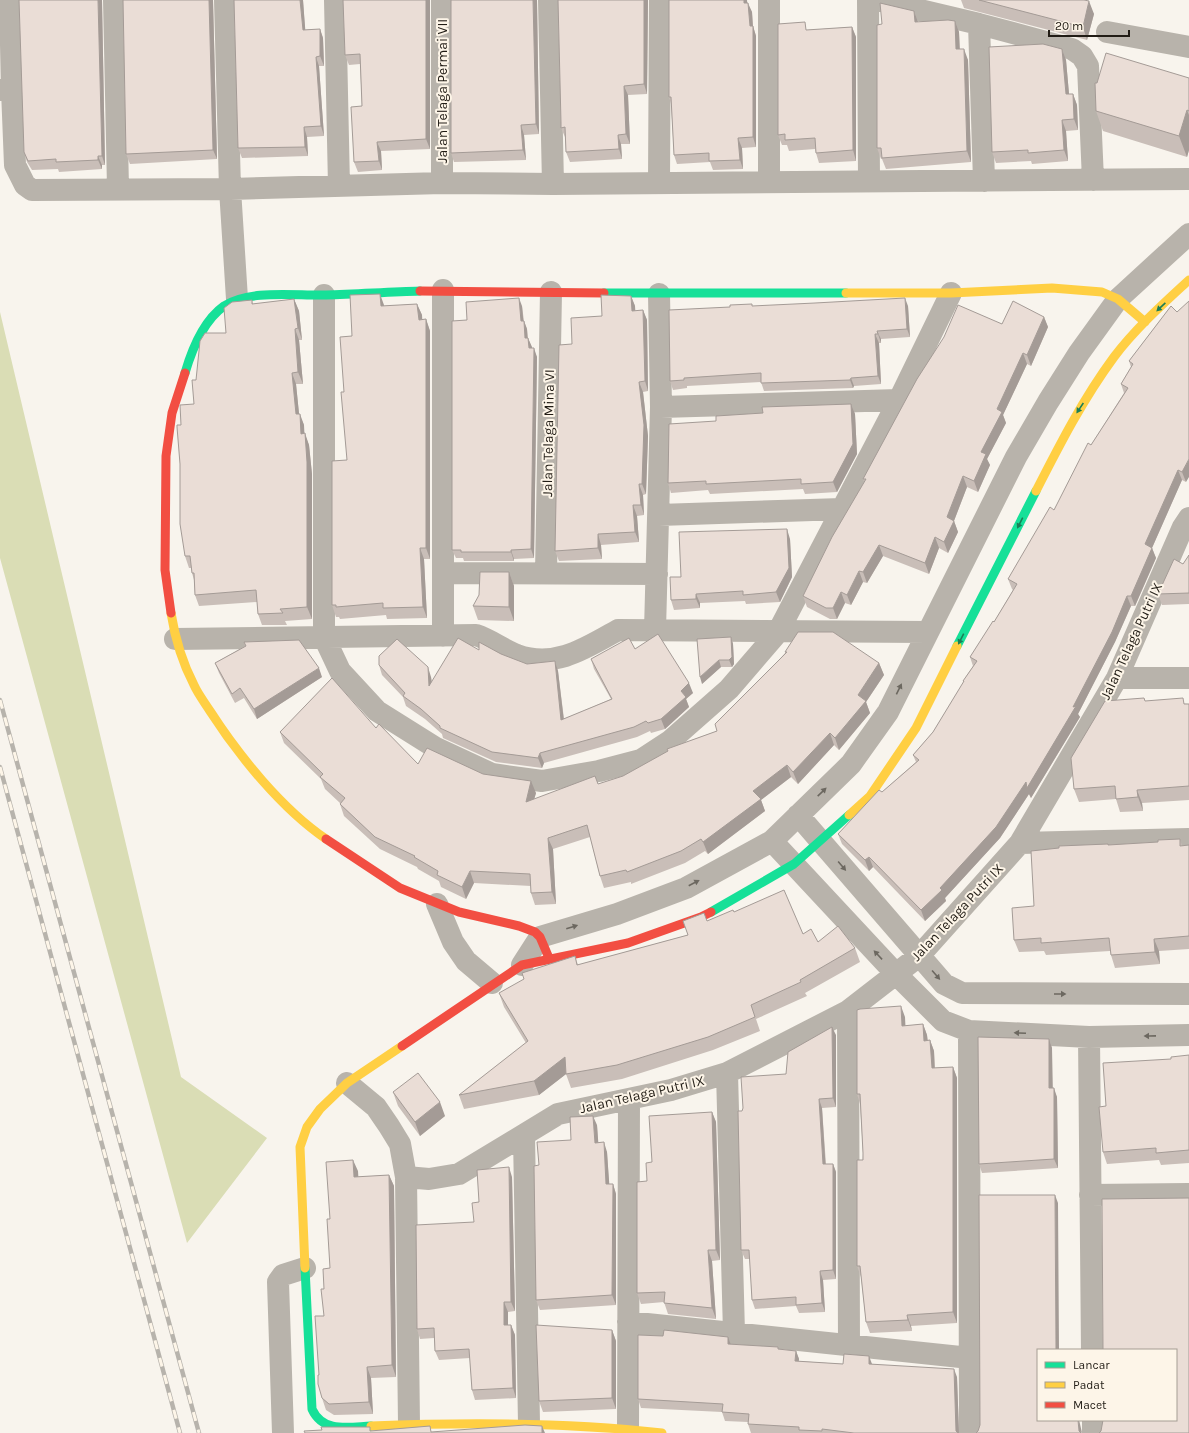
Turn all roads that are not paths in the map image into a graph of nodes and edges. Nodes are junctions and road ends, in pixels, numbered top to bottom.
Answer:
1 (10, 0) edge
2 (114, 0) edge
3 (225, 0) edge
4 (335, 0) edge
5 (442, 0) edge
6 (549, 0) edge
7 (660, 0) edge
8 (769, 0) edge
9 (868, 0) edge
10 (878, 0) edge
11 (979, 24) junction
12 (1107, 32) dead end
13 (1189, 47) edge
14 (6, 90) edge
15 (1189, 179) edge
16 (1093, 180) junction
17 (769, 181) junction
18 (869, 181) junction
19 (984, 181) junction
20 (659, 182) junction
21 (442, 183) junction
22 (553, 184) junction
23 (338, 186) junction
24 (118, 188) junction
25 (230, 189) junction
26 (1189, 234) edge
27 (1189, 280) edge
28 (443, 290) junction
29 (551, 292) junction
30 (951, 293) junction
31 (659, 294) junction
32 (324, 295) junction
33 (237, 299) junction
34 (1118, 299) junction
35 (1144, 322) junction
36 (899, 400) junction
37 (661, 407) junction
38 (842, 510) junction
39 (659, 515) junction
40 (1187, 524) edge
41 (443, 573) junction
42 (546, 573) junction
43 (657, 574) junction
44 (655, 630) junction
45 (778, 632) junction
46 (928, 632) junction
47 (443, 636) junction
48 (324, 638) junction
49 (175, 639) junction
50 (1117, 678) junction
51 (1189, 678) edge
52 (798, 815) junction
53 (1189, 839) edge
54 (772, 841) junction
55 (822, 841) junction
56 (1020, 843) junction
57 (794, 864) junction
58 (438, 904) junction
59 (540, 937) junction
60 (919, 956) junction
61 (548, 958) junction
62 (522, 965) junction
63 (896, 974) junction
64 (492, 983) junction
65 (1189, 994) edge
66 (848, 1011) junction
67 (969, 1031) junction
68 (1189, 1035) edge
69 (1089, 1037) junction
70 (727, 1073) junction
71 (348, 1083) junction
72 (629, 1100) junction
73 (524, 1136) junction
74 (406, 1177) junction
75 (1090, 1194) junction
76 (1189, 1194) edge
77 (305, 1268) junction
78 (628, 1322) junction
79 (734, 1333) junction
80 (849, 1346) junction
81 (1092, 1349) edge
82 (970, 1358) junction
83 (1093, 1421) edge
84 (409, 1424) junction
85 (529, 1424) junction
86 (563, 1429) edge
87 (628, 1431) edge
88 (283, 1433) edge
89 (662, 1433) edge
90 (970, 1433) edge
91 (1093, 1433) edge

1 - 14 street
2 - 24 street
3 - 25 street
4 - 23 street
5 - 21 street, Jalan Telaga Permai VII
6 - 22 street
7 - 20 street
8 - 17 street
9 - 18 street
10 - 11 street
11 - 16 street
11 - 19 street
12 - 13 street
14 - 24 street
15 - 16 street
16 - 19 street
17 - 18 street
17 - 20 street
18 - 19 street
20 - 22 street
21 - 22 street
21 - 23 street
23 - 25 street
24 - 25 street
25 - 33 street
26 - 34 street
27 -> 35 street
28 - 29 street
28 - 32 street
28 - 41 street
29 - 31 street
29 - 42 street, Jalan Telaga Mina VI
30 - 31 street
30 - 34 street
30 - 36 street
31 - 37 street
32 - 33 street
32 - 48 street
33 - 49 street
34 - 35 street
34 - 46 street
35 -> 55 street
36 - 37 street
36 - 38 street
37 - 39 street
38 - 39 street
38 - 45 street
39 - 43 street
40 - 50 street, Jalan Telaga Putri IX
41 - 42 street
41 - 47 street
42 - 43 street
43 - 44 street
44 - 45 street
44 - 47 street
45 - 46 street
45 - 48 street
52 -> 46 street
47 - 48 street
48 - 49 street
49 - 58 street
50 - 51 street
50 - 56 street, Jalan Telaga Putri IX
52 - 54 street
52 - 55 street
53 - 56 street
54 - 57 street
59 -> 54 street
55 - 57 street
55 -> 60 street
56 - 60 street, Jalan Telaga Putri IX
57 - 61 street
63 -> 57 street
58 - 59 street
58 - 64 street
59 - 61 street
59 - 62 street
60 - 63 street, Jalan Telaga Putri IX
60 -> 65 street
61 - 62 street
62 - 64 street
63 - 66 street, Jalan Telaga Putri IX
63 - 67 street
64 - 71 street
66 - 70 street, Jalan Telaga Putri IX
66 - 80 street
69 -> 67 street
67 - 82 street
68 -> 69 street
69 - 75 street
70 - 72 street, Jalan Telaga Putri IX
70 - 79 street
71 - 74 street
71 - 77 street
72 - 73 street, Jalan Telaga Putri IX
72 - 78 street
73 - 74 street, Jalan Telaga Putri IX
73 - 85 street
74 - 84 street
75 - 76 street
75 - 81 street
77 - 84 street
77 - 88 street
78 - 79 street
78 - 87 street
79 - 80 street
80 - 82 street
82 - 90 street
83 - 91 street
84 - 85 street
85 - 86 street
86 - 87 street
87 - 89 street

